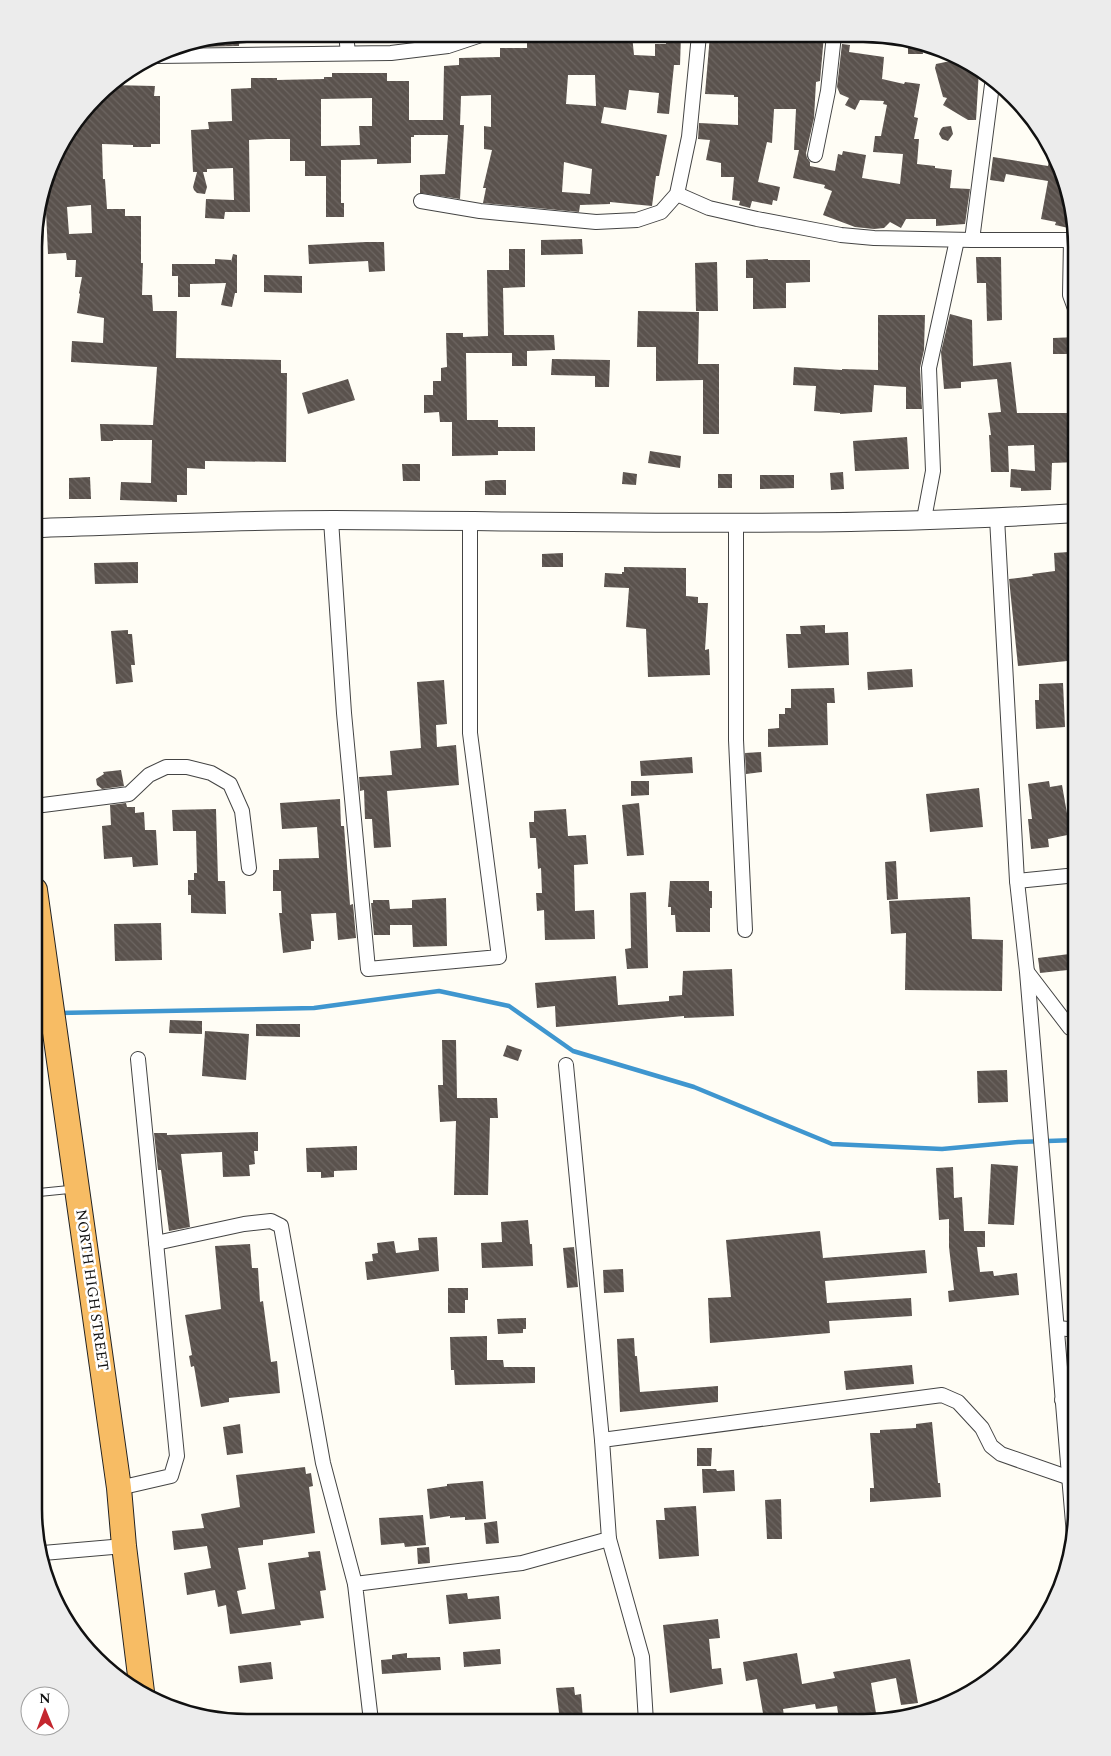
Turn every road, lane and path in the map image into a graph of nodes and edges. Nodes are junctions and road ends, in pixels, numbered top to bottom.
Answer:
1 (347, 42) edge
2 (460, 42) edge
3 (698, 42) edge
4 (833, 42) edge
5 (348, 53) junction
6 (175, 56) edge
7 (991, 87) edge
8 (815, 155) dead end
9 (677, 194) junction
10 (421, 201) dead end
11 (957, 240) junction
12 (972, 240) junction
13 (1068, 240) edge
14 (1068, 514) edge
15 (997, 518) junction
16 (924, 519) junction
17 (331, 520) junction
18 (470, 522) junction
19 (736, 522) junction
20 (42, 528) edge
21 (42, 805) edge
22 (249, 868) dead end
23 (1068, 876) edge
24 (1017, 881) junction
25 (745, 930) dead end
26 (42, 940) edge
27 (1027, 972) junction
28 (1068, 1025) edge
29 (138, 1059) dead end
30 (566, 1065) dead end
31 (77, 1189) junction
32 (42, 1192) edge
33 (156, 1243) junction
34 (1058, 1328) junction
35 (1068, 1329) edge
36 (1062, 1400) junction
37 (1068, 1401) edge
38 (602, 1440) junction
39 (1068, 1458) edge
40 (1068, 1477) edge
41 (119, 1488) junction
42 (609, 1539) junction
43 (124, 1546) junction
44 (47, 1553) edge
45 (354, 1584) junction
46 (141, 1683) edge
47 (370, 1714) edge
48 (646, 1714) edge

1 - 5 street
2 - 5 street
3 - 9 street
4 - 8 street
5 - 6 street
7 - 12 street
9 - 10 street
9 - 11 street
11 - 12 street
11 - 16 street
12 - 13 street
14 - 15 street
15 - 16 street
15 - 24 street
16 - 19 street
17 - 18 street
17 - 18 street
17 - 20 street
18 - 19 street
19 - 25 street
21 - 22 street
23 - 24 street
24 - 27 street
26 - 31 highway, NORTH HIGH STREET
27 - 28 street
27 - 34 street
29 - 33 street
30 - 38 street
31 - 32 lane
31 - 41 highway, NORTH HIGH STREET
33 - 41 street
33 - 45 street
34 - 35 street
34 - 36 street
36 - 37 street
36 - 39 street
38 - 40 street
38 - 42 street
41 - 43 highway, NORTH HIGH STREET
42 - 45 street
42 - 48 street
43 - 44 street
43 - 46 highway, NORTH HIGH STREET
45 - 47 street

